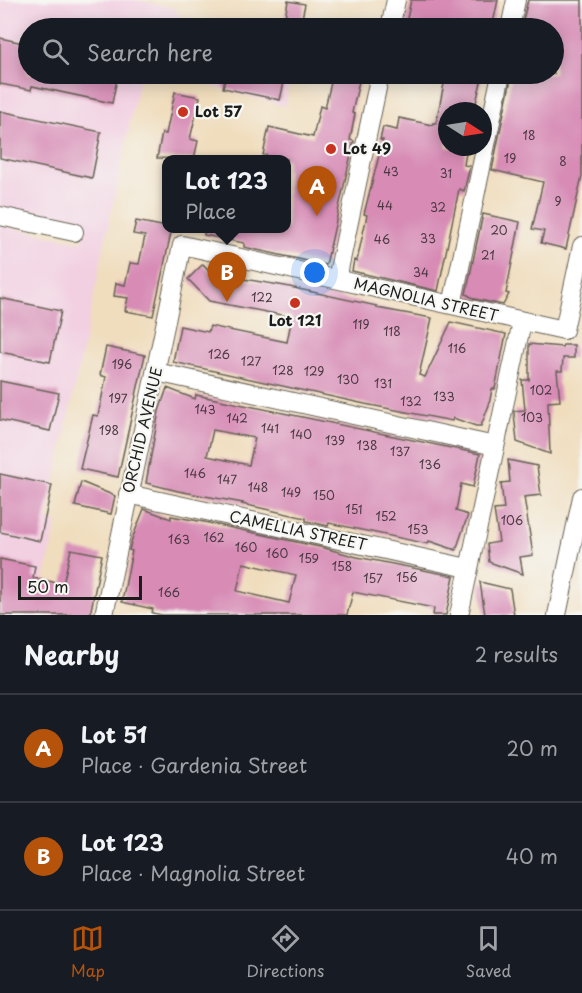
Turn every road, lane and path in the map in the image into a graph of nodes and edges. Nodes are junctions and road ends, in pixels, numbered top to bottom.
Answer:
1 (396, 0) edge
2 (516, 0) edge
3 (392, 18) edge
4 (512, 18) edge
5 (378, 84) edge
6 (499, 84) edge
7 (0, 216) edge
8 (74, 232) dead end
9 (182, 245) joint
10 (582, 246) edge
11 (337, 279) junction
12 (452, 305) junction
13 (522, 322) junction
14 (156, 372) junction
15 (495, 446) junction
16 (128, 494) junction
17 (582, 497) edge
18 (468, 568) junction
19 (104, 615) edge
20 (459, 615) edge
21 (557, 615) edge

1 - 3 street
2 - 4 street
5 - 11 street
6 - 12 street
7 - 8 street
9 - 11 street, MAGNOLIA STREET
9 - 14 street, ORCHID AVENUE
10 - 13 street, MAGNOLIA STREET
11 - 12 street, MAGNOLIA STREET
12 - 13 street, MAGNOLIA STREET
13 - 15 street
14 - 15 street
14 - 16 street, ORCHID AVENUE
15 - 18 street
16 - 18 street, CAMELLIA STREET
16 - 19 street, ORCHID AVENUE
17 - 21 street
18 - 20 street

